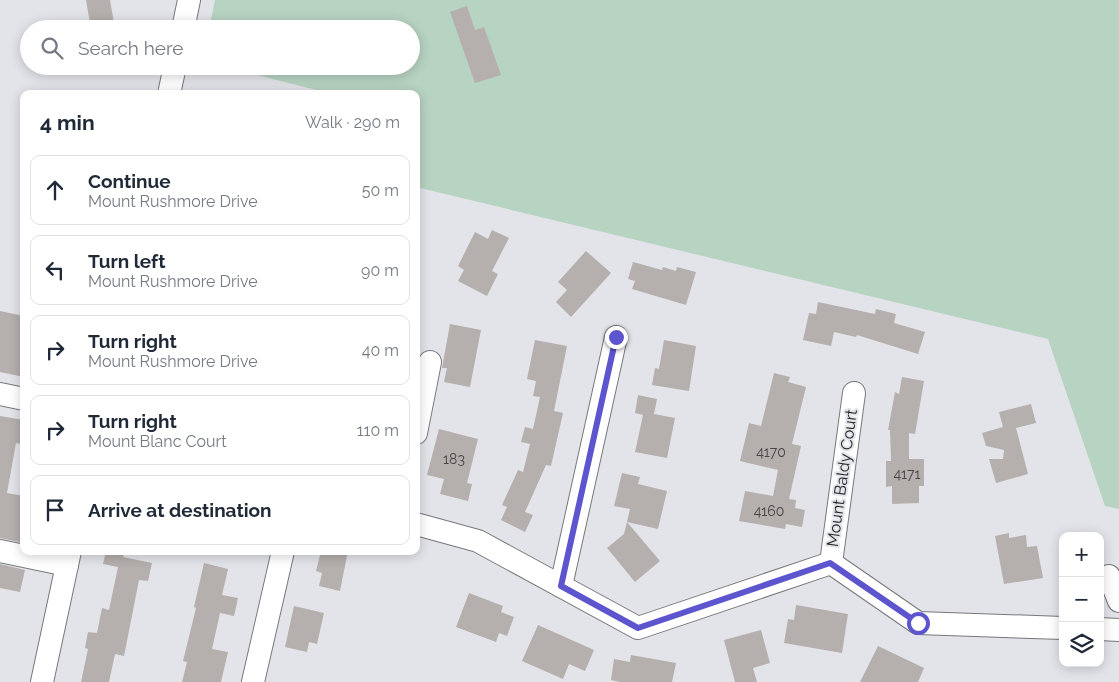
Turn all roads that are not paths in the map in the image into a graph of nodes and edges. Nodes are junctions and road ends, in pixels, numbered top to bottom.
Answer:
1 (189, 0) edge
2 (185, 20) edge
3 (173, 75) edge
4 (170, 90) edge
5 (616, 337) dead end
6 (430, 362) dead end
7 (854, 393) dead end
8 (0, 394) edge
9 (20, 398) edge
10 (420, 413) edge
11 (420, 525) edge
12 (0, 551) edge
13 (20, 553) edge
14 (39, 555) edge
15 (282, 555) edge
16 (69, 558) edge
17 (830, 563) junction
18 (1110, 576) dead end
19 (561, 586) junction
20 (1119, 600) edge
21 (1059, 628) edge
22 (1104, 629) edge
23 (1119, 630) edge
24 (42, 682) edge
25 (253, 682) edge

1 - 2 street
3 - 4 street
5 - 19 street
6 - 10 street
7 - 17 street, Mount Baldy Court
8 - 9 street
11 - 19 street
12 - 13 street
14 - 16 street
15 - 25 street
16 - 24 street
17 - 19 street
17 - 21 street
18 - 20 street
22 - 23 street

